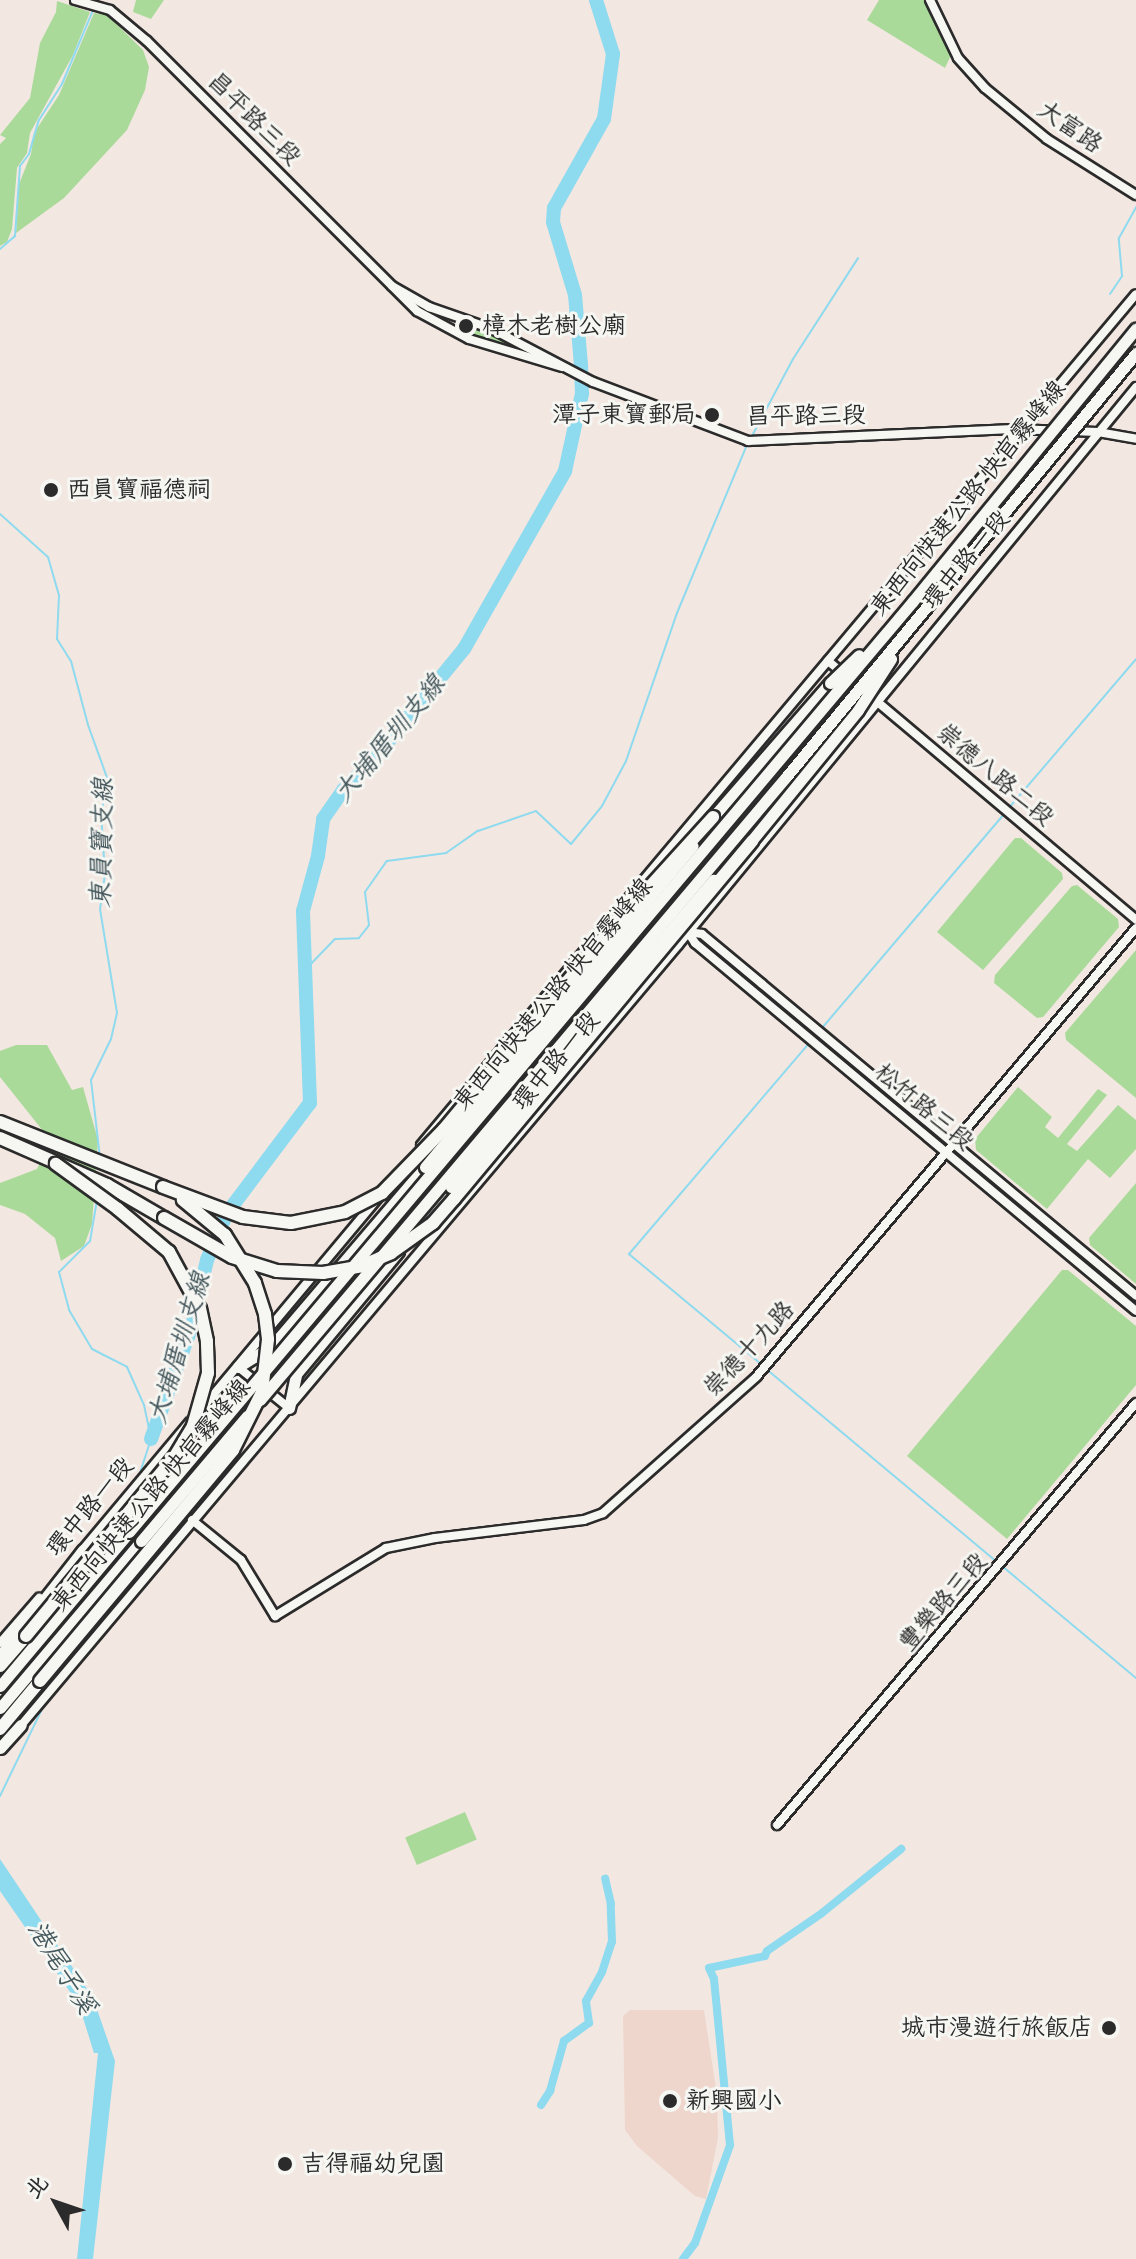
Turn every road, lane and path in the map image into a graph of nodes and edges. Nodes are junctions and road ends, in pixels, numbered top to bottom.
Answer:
1 (75, 0) edge
2 (930, 0) edge
3 (1136, 195) edge
4 (392, 286) junction
5 (1136, 294) edge
6 (1136, 329) edge
7 (1136, 353) edge
8 (566, 368) junction
9 (1136, 387) edge
10 (1023, 429) junction
11 (1098, 432) junction
12 (1136, 439) edge
13 (913, 601) junction
14 (921, 613) junction
15 (828, 661) junction
16 (876, 701) junction
17 (713, 817) junction
18 (752, 841) junction
19 (635, 886) junction
20 (1136, 920) edge
21 (1136, 928) edge
22 (689, 932) junction
23 (0, 1122) edge
24 (0, 1138) edge
25 (950, 1147) junction
26 (56, 1164) junction
27 (163, 1187) junction
28 (1136, 1296) edge
29 (1136, 1311) edge
30 (238, 1367) junction
31 (1136, 1403) edge
32 (289, 1408) junction
33 (192, 1520) junction
34 (83, 1550) junction
35 (0, 1643) edge
36 (0, 1656) edge
37 (0, 1666) edge
38 (0, 1686) edge
39 (0, 1708) edge
40 (21, 1725) junction
41 (0, 1729) edge
42 (0, 1748) edge
43 (0, 1756) edge
44 (777, 1825) dead end

1 - 4 street, 昌平路三段
2 - 3 street, 大富路
4 - 8 street, 昌平路三段
4 - 8 street, 昌平路三段
5 - 10 street, 環中路一段
6 - 13 highway, 東西向快速公路 快官霧峰線, bridge
7 - 14 highway, 東西向快速公路 快官霧峰線, bridge
8 - 10 street, 昌平路三段
9 - 11 street, 環中路一段
10 - 11 street, 昌平路三段
10 - 15 street, 環中路一段
11 - 12 street, 昌平路三段
11 - 16 street, 環中路一段
13 - 17 highway, bridge
13 - 38 highway, 東西向快速公路 快官霧峰線, bridge
14 - 18 highway, bridge
14 - 39 highway, 東西向快速公路 快官霧峰線, bridge
15 - 16 street, 崇德八路二段
15 - 19 street, 環中路一段
16 - 20 street, 崇德八路二段
16 - 22 street, 環中路一段
17 - 27 highway, bridge
17 - 30 highway, bridge
18 - 26 highway, bridge
18 - 32 highway, bridge
19 - 22 street, 松竹路三段
19 - 30 street, 環中路一段
21 - 25 street, 崇德十九路
22 - 25 street, 松竹路三段
22 - 25 street, 松竹路三段
22 - 32 street, 環中路一段
23 - 27 highway
24 - 26 highway
25 - 28 street, 松竹路三段
25 - 29 street, 松竹路三段
25 - 33 street, 崇德十九路
26 - 37 highway, bridge
27 - 41 highway, bridge
30 - 32 street
30 - 34 street, 環中路一段
31 - 44 street, 豐樂路三段
32 - 33 street, 環中路一段
33 - 40 street, 環中路一段
34 - 35 street, 環中路一段
34 - 36 highway
40 - 42 highway
40 - 43 street, 環中路一段

